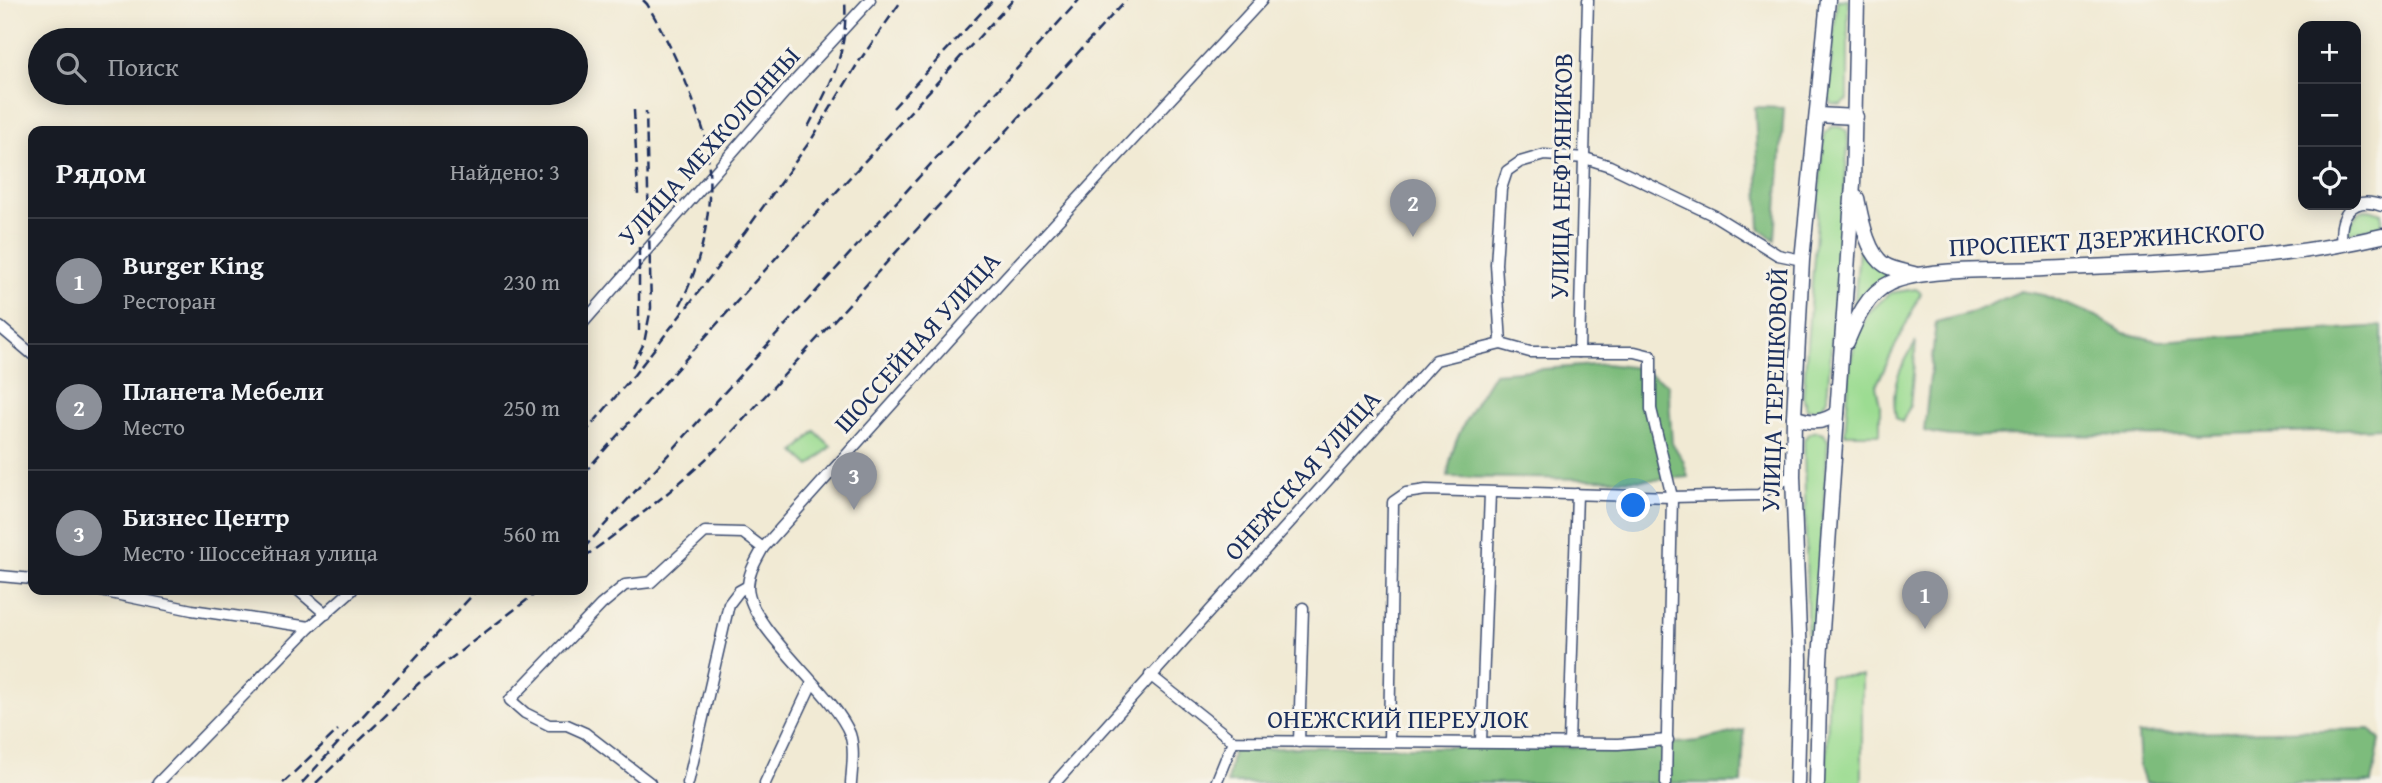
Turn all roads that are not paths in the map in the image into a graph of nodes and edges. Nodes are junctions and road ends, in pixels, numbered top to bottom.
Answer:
1 (870, 0) edge
2 (1262, 0) edge
3 (1588, 0) edge
4 (1828, 0) edge
5 (1857, 0) edge
6 (1817, 115) junction
7 (1856, 117) junction
8 (1585, 158) junction
9 (1853, 184) junction
10 (2382, 206) edge
11 (2382, 236) edge
12 (2342, 245) junction
13 (1802, 260) junction
14 (1917, 275) junction
15 (588, 317) edge
16 (0, 327) edge
17 (1501, 344) junction
18 (28, 351) edge
19 (1579, 352) junction
20 (1842, 352) junction
21 (1837, 413) junction
22 (1794, 417) junction
23 (1793, 476) junction
24 (1490, 493) junction
25 (1577, 494) junction
26 (1672, 496) junction
27 (763, 548) junction
28 (0, 576) edge
29 (28, 579) edge
30 (748, 586) junction
31 (120, 595) edge
32 (304, 595) edge
33 (347, 595) edge
34 (1303, 608) dead end
35 (326, 614) junction
36 (310, 628) junction
37 (1150, 675) junction
38 (812, 682) junction
39 (1668, 740) junction
40 (1233, 741) junction
41 (1389, 741) junction
42 (1299, 742) junction
43 (1481, 742) junction
44 (1569, 743) junction
45 (158, 783) edge
46 (650, 783) edge
47 (688, 783) edge
48 (765, 783) edge
49 (851, 783) edge
50 (1055, 783) edge
51 (1216, 783) edge
52 (1666, 783) edge
53 (1797, 783) edge
54 (1817, 783) edge

1 - 15 street, УЛИЦА МЕХКОЛОННЫ
2 - 27 street, ШОССЕЙНАЯ УЛИЦА
3 - 8 street, УЛИЦА НЕФТЯНИКОВ
4 - 6 main road, УЛИЦА ТЕРЕШКОВОЙ
5 - 7 main road
6 - 7 main road
6 - 13 main road, УЛИЦА ТЕРЕШКОВОЙ
7 - 9 main road
8 - 13 street
8 - 17 street
8 - 19 street, УЛИЦА НЕФТЯНИКОВ
9 - 14 main road
9 - 20 main road
10 - 12 street
11 - 12 main road, ПРОСПЕКТ ДЗЕРЖИНСКОГО
12 - 14 main road, ПРОСПЕКТ ДЗЕРЖИНСКОГО
13 - 22 main road, УЛИЦА ТЕРЕШКОВОЙ
14 - 20 main road
16 - 18 street
17 - 19 street, ОНЕЖСКАЯ УЛИЦА
17 - 37 street, ОНЕЖСКАЯ УЛИЦА
19 - 26 street, ОНЕЖСКАЯ УЛИЦА
20 - 21 main road
21 - 22 main road
21 - 54 main road
22 - 23 main road, УЛИЦА ТЕРЕШКОВОЙ
23 - 26 street
23 - 53 main road, УЛИЦА ТЕРЕШКОВОЙ
24 - 25 street
24 - 41 street
24 - 43 street
25 - 26 street
25 - 44 street
26 - 39 street
27 - 30 street, ШОССЕЙНАЯ УЛИЦА
27 - 46 street
28 - 29 street
30 - 38 street
30 - 47 street, ШОССЕЙНАЯ УЛИЦА
31 - 36 street
32 - 35 street
33 - 35 street
34 - 42 street
35 - 36 street
36 - 45 street
37 - 40 street, ОНЕЖСКИЙ ПЕРЕУЛОК
37 - 50 street, ОНЕЖСКАЯ УЛИЦА
38 - 48 street
38 - 49 street
39 - 44 street, ОНЕЖСКИЙ ПЕРЕУЛОК
39 - 52 street
40 - 42 street, ОНЕЖСКИЙ ПЕРЕУЛОК
40 - 51 street
41 - 42 street, ОНЕЖСКИЙ ПЕРЕУЛОК
41 - 43 street, ОНЕЖСКИЙ ПЕРЕУЛОК
43 - 44 street, ОНЕЖСКИЙ ПЕРЕУЛОК

